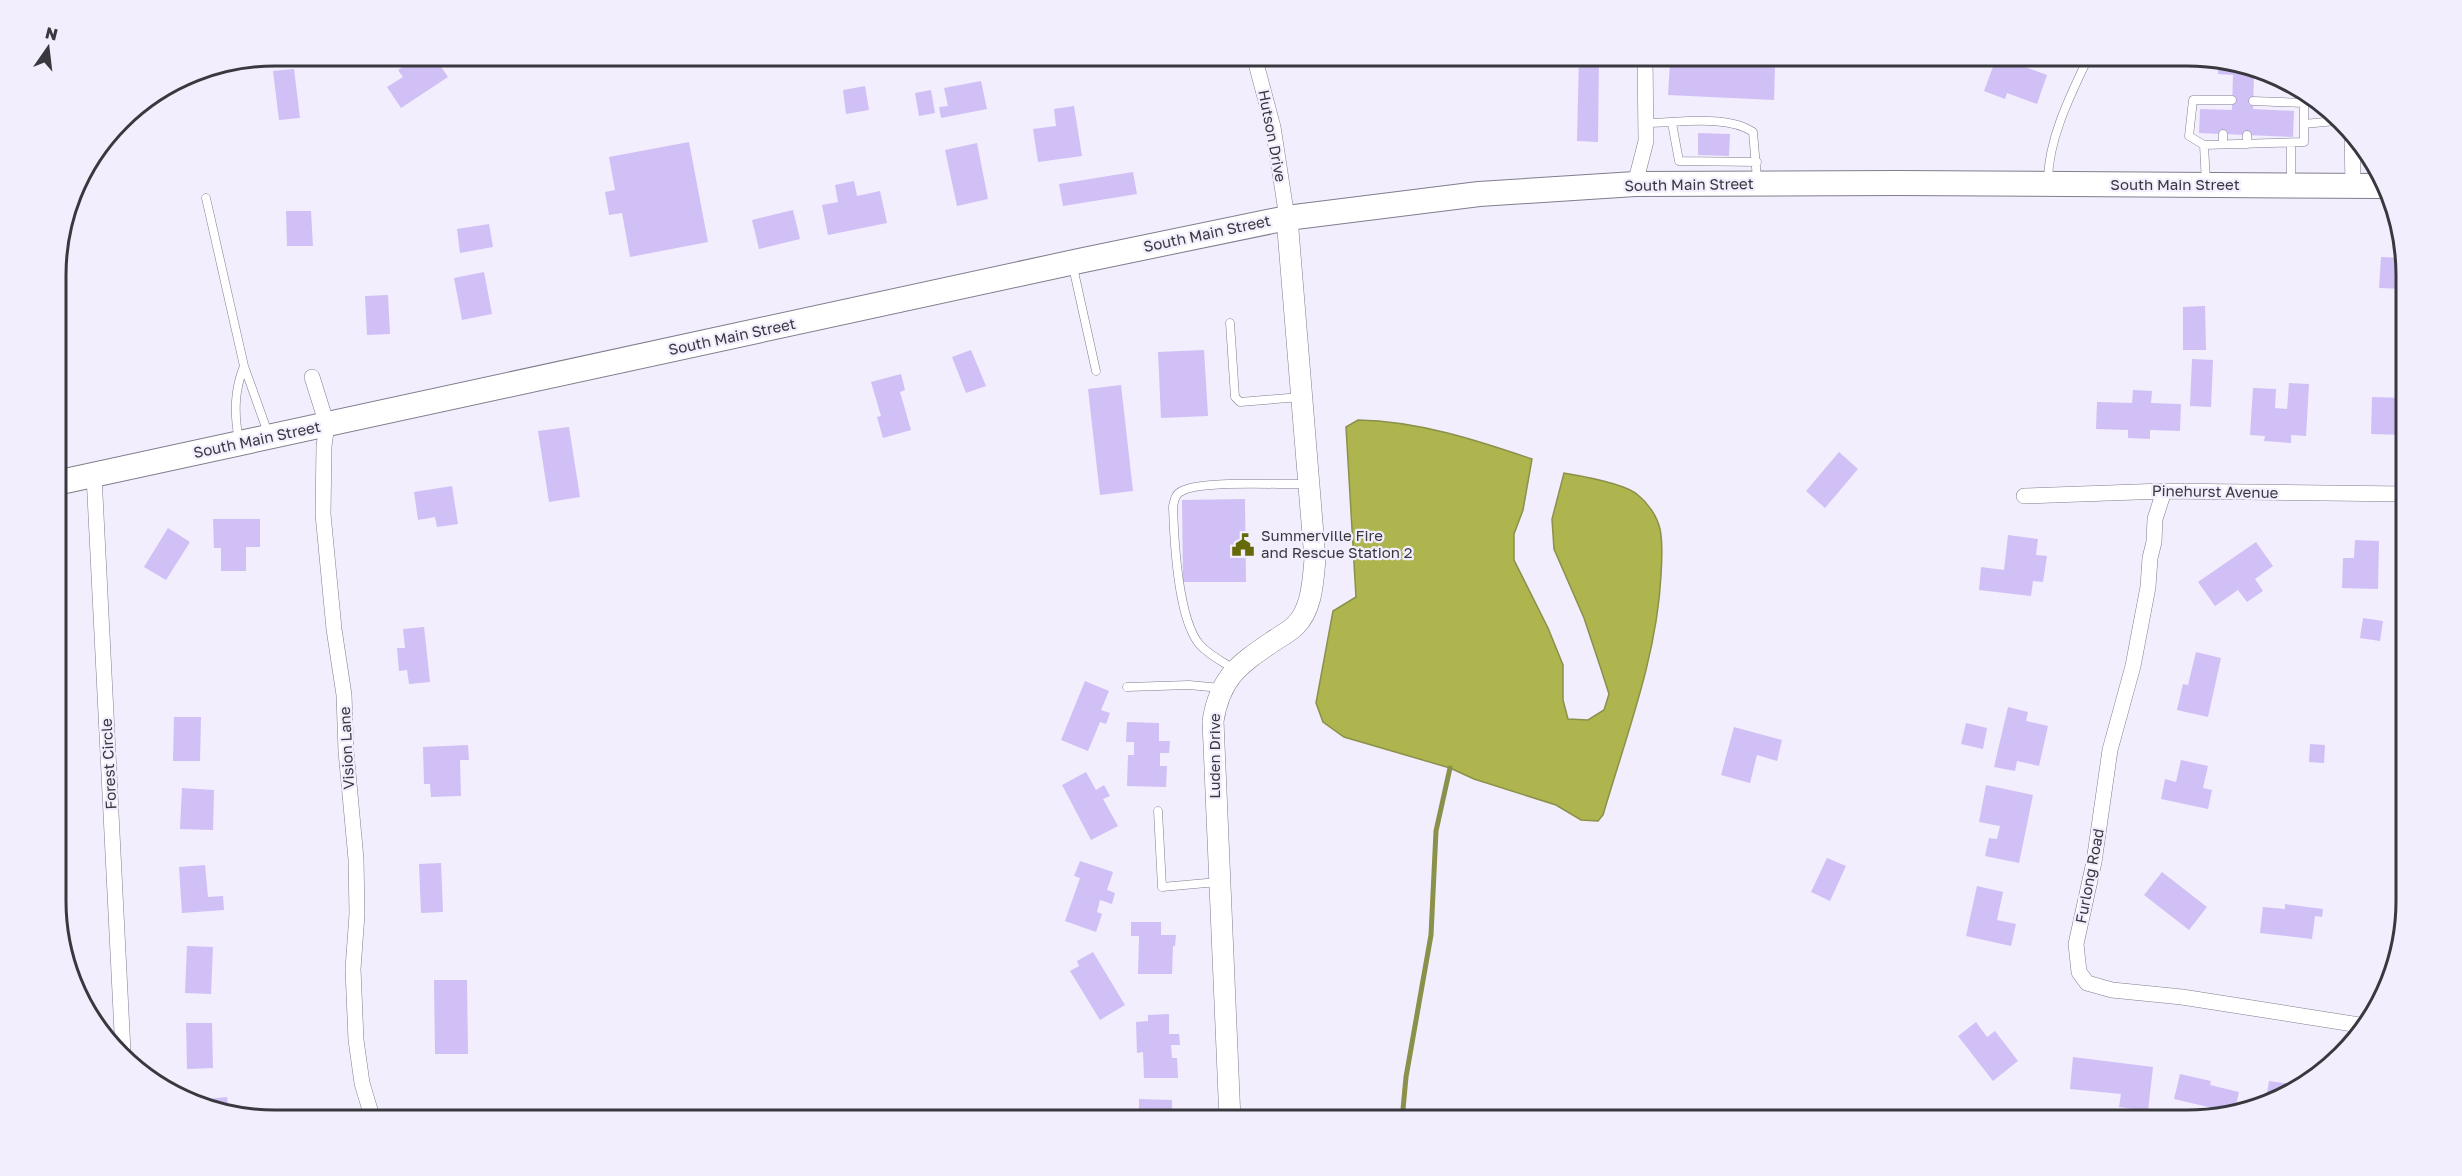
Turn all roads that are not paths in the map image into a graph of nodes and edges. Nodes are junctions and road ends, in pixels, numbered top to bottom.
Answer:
1 (1257, 66) edge
2 (1645, 66) edge
3 (2084, 66) edge
4 (2301, 100) edge
5 (2253, 101) dead end
6 (2303, 102) edge
7 (2223, 110) dead end
8 (2329, 122) edge
9 (1646, 123) junction
10 (1672, 123) junction
11 (2304, 124) junction
12 (2223, 134) dead end
13 (2247, 135) dead end
14 (2291, 143) junction
15 (2223, 144) junction
16 (2247, 144) junction
17 (2204, 145) junction
18 (2354, 149) edge
19 (1679, 172) junction
20 (1757, 173) junction
21 (1635, 184) junction
22 (2048, 184) junction
23 (2206, 184) junction
24 (2291, 185) junction
25 (2353, 186) junction
26 (2376, 186) edge
27 (206, 198) dead end
28 (1287, 218) junction
29 (1072, 262) junction
30 (1230, 323) dead end
31 (244, 366) junction
32 (1096, 371) dead end
33 (312, 377) dead end
34 (1302, 396) junction
35 (327, 425) junction
36 (270, 437) junction
37 (239, 444) junction
38 (94, 475) junction
39 (66, 481) edge
40 (1309, 484) junction
41 (2164, 491) junction
42 (2396, 494) edge
43 (2024, 496) dead end
44 (1236, 670) junction
45 (1127, 687) dead end
46 (1222, 688) junction
47 (1158, 811) dead end
48 (1220, 881) junction
49 (2356, 1024) edge
50 (123, 1044) edge
51 (370, 1110) edge
52 (1230, 1110) edge

1 - 28 street, Hutson Drive
2 - 9 street
3 - 22 lane
4 - 5 lane
6 - 11 lane
7 - 17 lane
8 - 11 lane
9 - 10 lane
9 - 21 street
10 - 19 lane
10 - 20 lane
11 - 14 lane
12 - 15 lane
13 - 16 lane
14 - 16 lane
14 - 24 lane
15 - 16 lane
15 - 17 lane
17 - 23 lane
18 - 25 street
19 - 20 main road, South Main Street
19 - 21 main road, South Main Street
20 - 22 main road, South Main Street
21 - 28 main road, South Main Street
22 - 23 main road, South Main Street
23 - 24 main road, South Main Street
24 - 25 main road, South Main Street
25 - 26 main road, South Main Street
27 - 31 lane
28 - 29 main road, South Main Street
28 - 34 street, Luden Drive
29 - 32 lane
29 - 35 main road, South Main Street
30 - 34 lane
31 - 36 lane
31 - 37 lane
33 - 35 street, Vision Lane
34 - 40 street, Luden Drive
35 - 36 main road, South Main Street
35 - 51 street, Vision Lane
36 - 37 main road, South Main Street
37 - 38 main road, South Main Street
38 - 39 main road, South Main Street
38 - 50 street, Forest Circle
40 - 44 street, Luden Drive
40 - 44 lane
41 - 42 street, Pinehurst Avenue
41 - 43 street, Pinehurst Avenue
41 - 49 street, Furlong Road
44 - 46 street, Luden Drive
45 - 46 lane
46 - 48 street, Luden Drive
47 - 48 lane
48 - 52 street, Luden Drive

